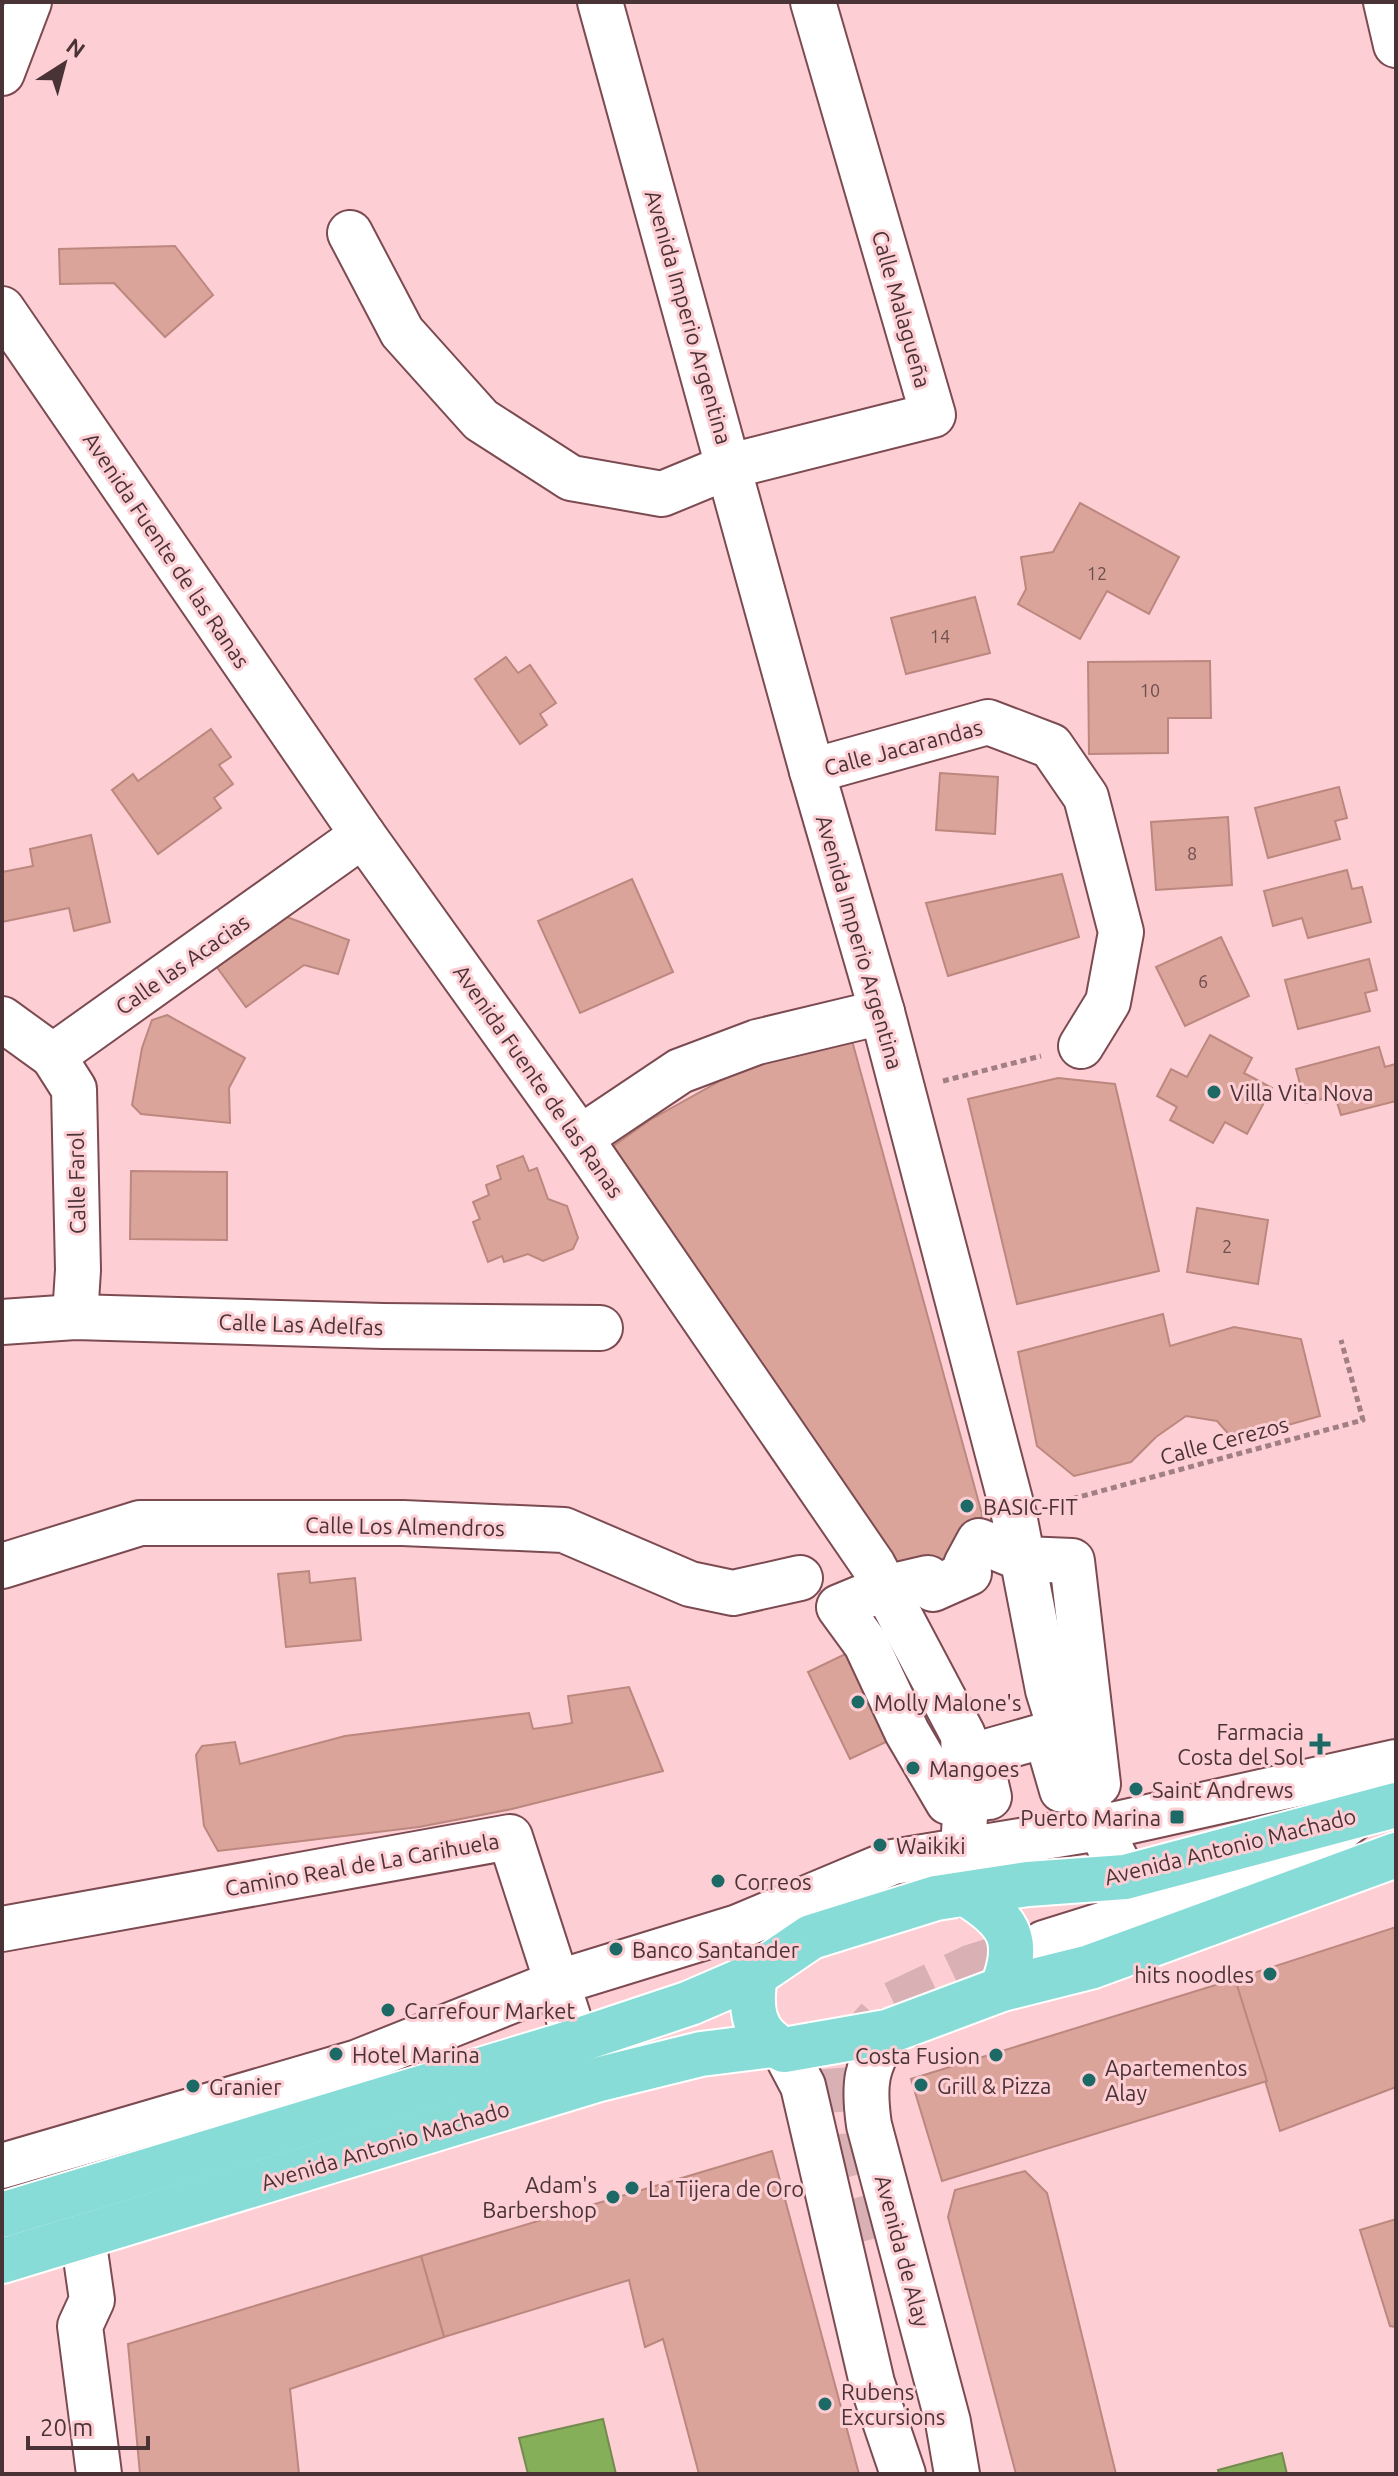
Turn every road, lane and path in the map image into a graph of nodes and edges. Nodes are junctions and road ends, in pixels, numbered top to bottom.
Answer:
1 (29, 2) edge
2 (600, 2) edge
3 (813, 2) edge
4 (1386, 2) edge
5 (1396, 45) edge
6 (2, 73) edge
7 (350, 233) dead end
8 (2, 309) edge
9 (730, 466) junction
10 (812, 771) junction
11 (363, 835) junction
12 (882, 1012) junction
13 (2, 1019) edge
14 (1081, 1046) joint
15 (53, 1056) junction
16 (965, 1076) dead end
17 (580, 1138) junction
18 (75, 1317) junction
19 (2, 1322) edge
20 (600, 1328) dead end
21 (1341, 1340) dead end
22 (1014, 1515) junction
23 (1023, 1559) junction
24 (2, 1566) edge
25 (800, 1578) dead end
26 (885, 1588) junction
27 (1396, 1762) edge
28 (1078, 1786) junction
29 (966, 1801) junction
30 (1379, 1808) edge
31 (1099, 1828) junction
32 (964, 1848) junction
33 (1396, 1855) edge
34 (1125, 1877) junction
35 (964, 1895) junction
36 (2, 1929) edge
37 (1044, 1943) tunnel mouth
38 (755, 1975) junction
39 (556, 1983) junction
40 (1002, 1989) junction
41 (887, 2032) junction
42 (576, 2041) junction
43 (778, 2048) junction
44 (2, 2166) edge
45 (2, 2215) edge
46 (83, 2237) junction
47 (865, 2241) tunnel mouth
48 (2, 2261) edge
49 (99, 2474) edge
50 (903, 2474) edge
51 (909, 2474) edge
52 (957, 2474) edge

1 - 6 street
2 - 9 street, Avenida Imperio Argentina
3 - 9 street, Calle Malagueña
4 - 5 street
7 - 9 street
8 - 11 street, Avenida Fuente de las Ranas
9 - 10 street, Avenida Imperio Argentina
10 - 12 street, Avenida Imperio Argentina
10 - 14 street, Calle Jacarandas
11 - 15 street, Calle las Acacias
11 - 17 street, Avenida Fuente de las Ranas
12 - 17 street
12 - 22 street, Avenida Imperio Argentina
13 - 15 street
14 - 16 path
15 - 18 street, Calle Farol
17 - 26 street, Avenida Fuente de las Ranas
18 - 19 street, Calle Las Adelfas
18 - 20 street, Calle Las Adelfas
21 - 22 path, Calle Cerezos
22 - 23 street, Avenida Imperio Argentina
23 - 26 street
23 - 28 street
24 - 25 street, Calle Los Almendros
26 - 29 street, Avenida Fuente de las Ranas
27 - 31 street
28 - 29 street
28 - 31 street
29 - 32 street, Avenida Fuente de las Ranas
30 - 34 main road, Avenida Antonio Machado
30 - 37 street
31 - 32 street
31 - 34 street
32 - 35 street, Avenida Fuente de las Ranas
32 - 39 street
33 - 40 main road
34 - 35 main road, Avenida Antonio Machado
35 - 38 main road, Avenida Antonio Machado
35 - 40 main road
36 - 39 street, Camino Real de La Carihuela
38 - 42 main road, Avenida Antonio Machado
38 - 43 main road
39 - 42 street, Camino Real de La Carihuela
39 - 44 street
40 - 41 main road, Avenida Antonio Machado
41 - 43 main road, Avenida Antonio Machado
41 - 52 street, Avenida de Alay
42 - 45 main road, Avenida Antonio Machado
43 - 46 main road, Avenida Antonio Machado
43 - 50 street
46 - 48 main road, Avenida Antonio Machado
46 - 49 street
47 - 51 street

